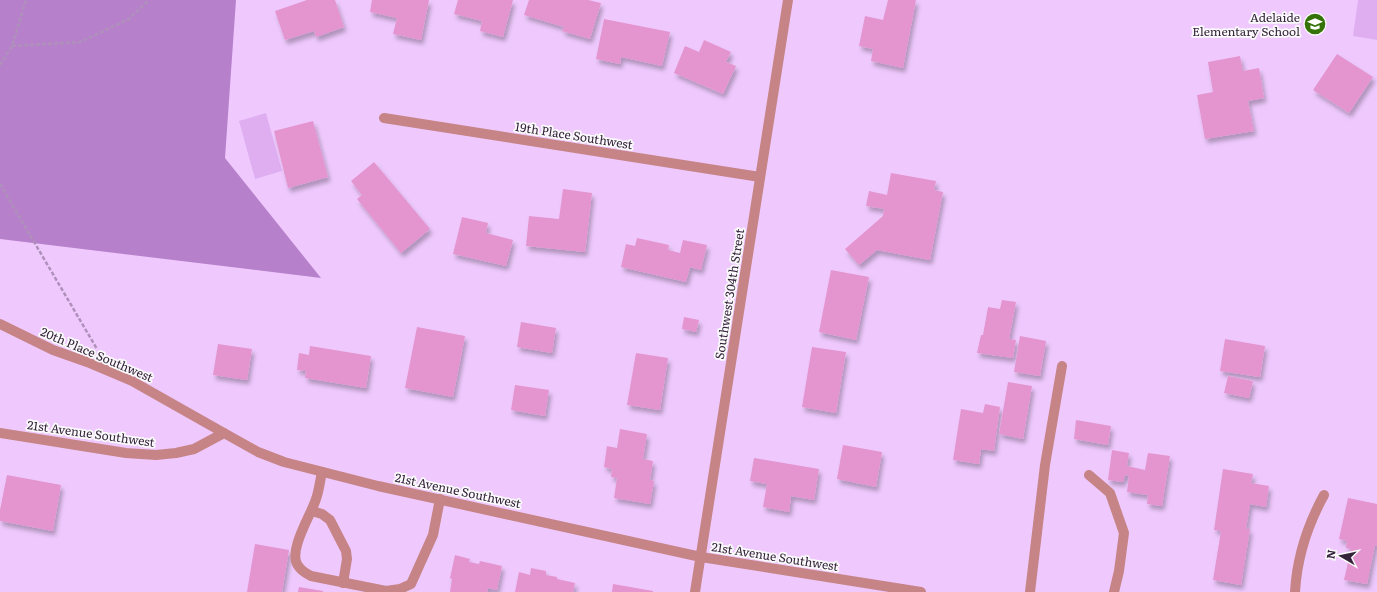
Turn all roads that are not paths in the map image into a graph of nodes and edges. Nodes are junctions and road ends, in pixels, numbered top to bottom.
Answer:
1 (788, 0) edge
2 (384, 118) dead end
3 (760, 177) junction
4 (0, 324) edge
5 (1062, 366) dead end
6 (0, 433) edge
7 (224, 433) junction
8 (322, 472) junction
9 (1089, 475) dead end
10 (1324, 495) dead end
11 (440, 499) junction
12 (312, 511) junction
13 (701, 557) junction
14 (343, 582) junction
15 (695, 592) edge
16 (921, 592) edge
17 (1030, 592) edge
18 (1114, 592) edge
19 (1295, 592) edge

1 - 3 street, Southwest 304th Street
2 - 3 street, 19th Place Southwest
3 - 13 street, Southwest 304th Street
4 - 7 street, 20th Place Southwest
5 - 17 street
6 - 7 street, 21st Avenue Southwest
7 - 8 street, 21st Avenue Southwest
8 - 11 street, 21st Avenue Southwest
8 - 12 street
9 - 18 street
10 - 19 street
11 - 13 street, 21st Avenue Southwest
11 - 14 street
12 - 14 street
12 - 14 street
13 - 15 street, Southwest 304th Street
13 - 16 street, 21st Avenue Southwest

